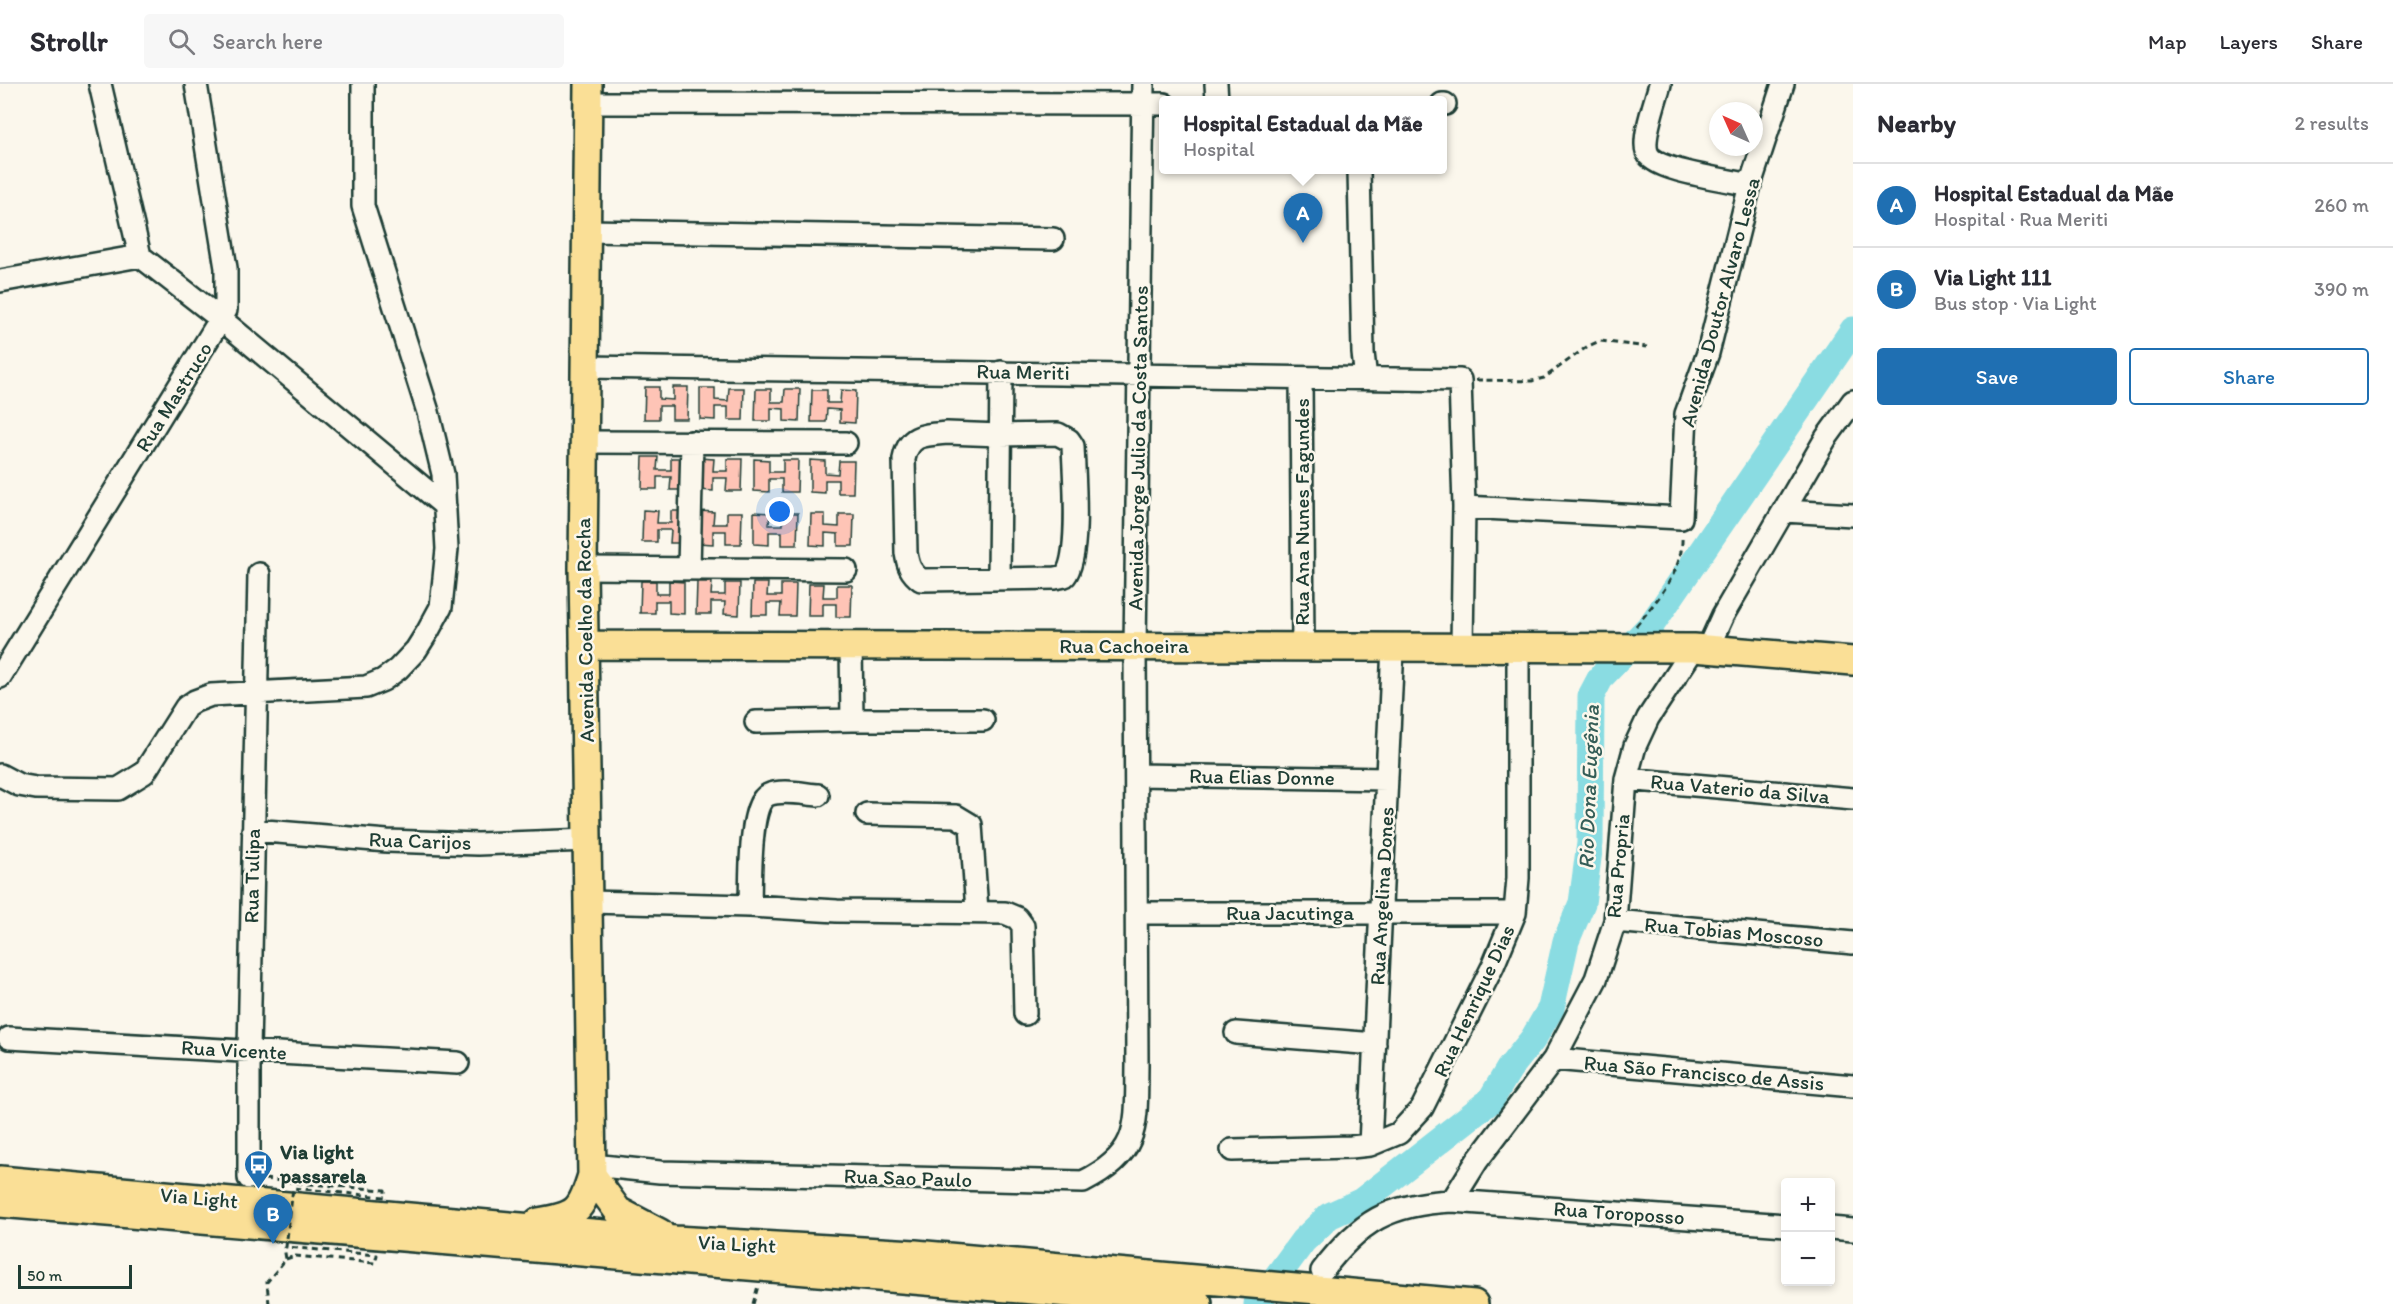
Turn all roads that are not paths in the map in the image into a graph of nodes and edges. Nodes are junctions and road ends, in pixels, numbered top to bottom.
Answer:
1 (100, 84) edge
2 (196, 84) edge
3 (363, 84) edge
4 (1660, 84) edge
5 (1783, 84) edge
6 (589, 94) edge
7 (1150, 98) edge
8 (1359, 174) edge
9 (1750, 185) junction
10 (588, 231) junction
11 (1053, 239) dead end
12 (140, 256) junction
13 (0, 281) edge
14 (222, 320) junction
15 (585, 366) junction
16 (1001, 372) junction
17 (1139, 373) junction
18 (1300, 378) junction
19 (1366, 379) junction
20 (1853, 401) edge
21 (1000, 435) junction
22 (584, 442) junction
23 (692, 442) junction
24 (846, 443) dead end
25 (445, 506) junction
26 (1464, 507) junction
27 (1784, 511) junction
28 (1853, 514) edge
29 (583, 568) junction
30 (688, 569) junction
31 (846, 570) dead end
32 (259, 574) dead end
33 (999, 577) junction
34 (584, 645) junction
35 (851, 645) junction
36 (1135, 646) junction
37 (1303, 646) junction
38 (1393, 646) junction
39 (1462, 646) junction
40 (1518, 646) junction
41 (1701, 648) junction
42 (1853, 660) edge
43 (0, 677) edge
44 (256, 695) junction
45 (852, 720) junction
46 (983, 720) dead end
47 (756, 722) dead end
48 (0, 775) edge
49 (1136, 775) junction
50 (1387, 779) junction
51 (1626, 779) junction
52 (818, 795) dead end
53 (1853, 799) edge
54 (867, 814) dead end
55 (252, 830) junction
56 (589, 840) junction
57 (589, 902) junction
58 (750, 906) junction
59 (977, 911) junction
60 (1138, 913) junction
61 (1381, 914) junction
62 (1515, 914) junction
63 (1615, 921) junction
64 (1853, 943) edge
65 (1024, 1014) dead end
66 (1236, 1033) dead end
67 (9, 1038) dead end
68 (1375, 1044) junction
69 (249, 1050) junction
70 (1554, 1059) junction
71 (458, 1063) dead end
72 (1137, 1065) joint
73 (1853, 1086) edge
74 (1370, 1145) junction
75 (1232, 1150) dead end
76 (592, 1170) junction
77 (249, 1178) road end
78 (0, 1180) edge
79 (1452, 1200) junction
80 (0, 1203) edge
81 (1781, 1225) edge
82 (509, 1226) junction
83 (1835, 1228) edge
84 (1853, 1230) edge
85 (675, 1240) junction
86 (1322, 1271) dead end
87 (1198, 1304) edge
88 (1474, 1304) edge

1 - 12 street
2 - 14 street, Rua Mastruco
3 - 25 street
4 - 9 street
5 - 9 street, Avenida Doutor Alvaro Lessa
6 - 7 street
6 - 10 main road, Avenida Coelho da Rocha
7 - 17 street, Avenida Jorge Julio da Costa Santos
8 - 19 street
9 - 26 street, Avenida Doutor Alvaro Lessa
10 - 11 street
10 - 15 main road, Avenida Coelho da Rocha
12 - 13 street
12 - 14 street
14 - 25 street
14 - 43 street, Rua Mastruco
15 - 16 street, Rua Meriti
15 - 22 main road, Avenida Coelho da Rocha
16 - 17 street, Rua Meriti
16 - 21 street
17 - 18 street, Rua Meriti
17 - 36 street, Avenida Jorge Julio da Costa Santos
18 - 19 street, Rua Meriti
18 - 37 street, Rua Ana Nunes Fagundes
19 - 26 street, Rua Meriti
20 - 27 street, Rua Propria
21 - 33 street
21 - 33 street
21 - 33 street
22 - 23 street
22 - 29 main road, Avenida Coelho da Rocha
23 - 24 street
23 - 30 street
25 - 44 street
26 - 39 street
27 - 28 street
27 - 41 street, Rua Propria
29 - 30 street
29 - 34 main road, Avenida Coelho da Rocha
30 - 31 street
32 - 44 street, Rua Tulipa
34 - 35 main road, Rua Cachoeira
34 - 56 main road, Avenida Coelho da Rocha
35 - 36 main road, Rua Cachoeira
35 - 45 street
36 - 37 main road, Rua Cachoeira
36 - 49 street, Avenida Jorge Julio da Costa Santos
37 - 38 main road, Rua Cachoeira
38 - 39 main road, Rua Cachoeira
38 - 50 street, Rua Angelina Dones
39 - 40 main road, Rua Cachoeira
40 - 41 main road, Rua Cachoeira
40 - 62 street, Rua Henrique Dias
41 - 42 main road, Rua Cachoeira
41 - 51 street, Rua Propria
44 - 48 street
44 - 55 street, Rua Tulipa
45 - 46 street
45 - 47 street
49 - 50 street, Rua Elias Donne
49 - 60 street, Avenida Jorge Julio da Costa Santos
50 - 61 street, Rua Angelina Dones
51 - 53 street, Rua Vaterio da Silva
51 - 63 street, Rua Propria
52 - 58 street
54 - 59 street
55 - 56 street, Rua Carijos
55 - 69 street, Rua Tulipa
56 - 57 main road, Avenida Coelho da Rocha
57 - 58 street
57 - 76 main road, Avenida Coelho da Rocha
58 - 59 street
59 - 65 street
60 - 61 street, Rua Jacutinga
60 - 72 street, Avenida Jorge Julio da Costa Santos
61 - 62 street, Rua Jacutinga
61 - 68 street, Rua Angelina Dones
62 - 74 street, Rua Henrique Dias
63 - 64 street, Rua Tobias Moscoso
63 - 70 street, Rua Propria
66 - 68 street
67 - 69 street, Rua Vicente
68 - 74 street, Rua Angelina Dones
69 - 71 street, Rua Vicente
69 - 77 street, Rua Tulipa
70 - 73 street, Rua São Francisco de Assis
70 - 79 street, Rua Propria
72 - 76 street, Rua Sao Paulo
74 - 75 street
76 - 82 main road, Avenida Coelho da Rocha
76 - 85 main road
78 - 82 main road, Via Light
79 - 81 street, Rua Toroposso
79 - 86 street, Rua Toroposso
80 - 87 main road, Via Light
82 - 85 main road, Via Light
83 - 84 street
85 - 88 main road, Via Light

